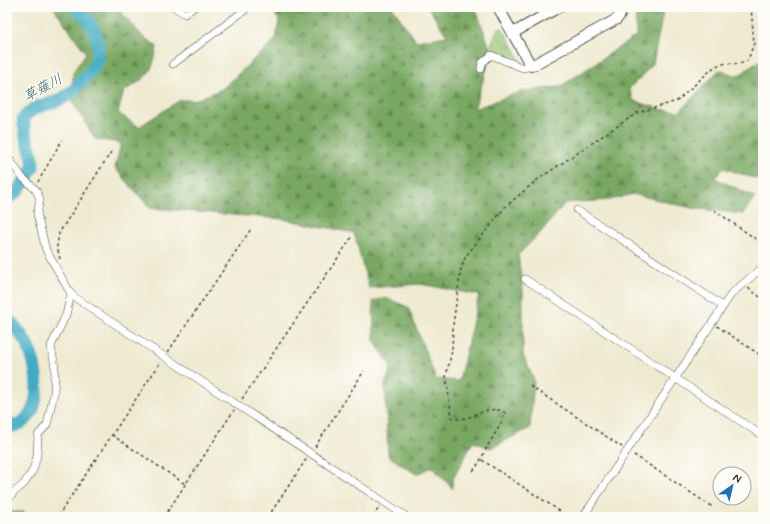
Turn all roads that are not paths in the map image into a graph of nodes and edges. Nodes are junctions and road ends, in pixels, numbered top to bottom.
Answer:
1 (174, 7) edge
2 (194, 7) edge
3 (249, 7) edge
4 (498, 7) edge
5 (620, 7) edge
6 (553, 9) edge
7 (513, 33) junction
8 (173, 64) dead end
9 (531, 66) junction
10 (481, 69) dead end
11 (7, 156) edge
12 (577, 210) dead end
13 (763, 267) edge
14 (525, 279) dead end
15 (71, 294) junction
16 (723, 306) junction
17 (675, 378) junction
18 (763, 436) edge
19 (7, 502) edge
20 (407, 517) edge
21 (583, 517) edge

1 - 2 street
3 - 8 street
4 - 7 street
5 - 9 street
6 - 7 street
7 - 9 street
9 - 10 street
11 - 15 street
12 - 16 street
13 - 16 street
14 - 17 street
15 - 19 street
15 - 20 street
16 - 17 street
17 - 18 street
17 - 21 street

